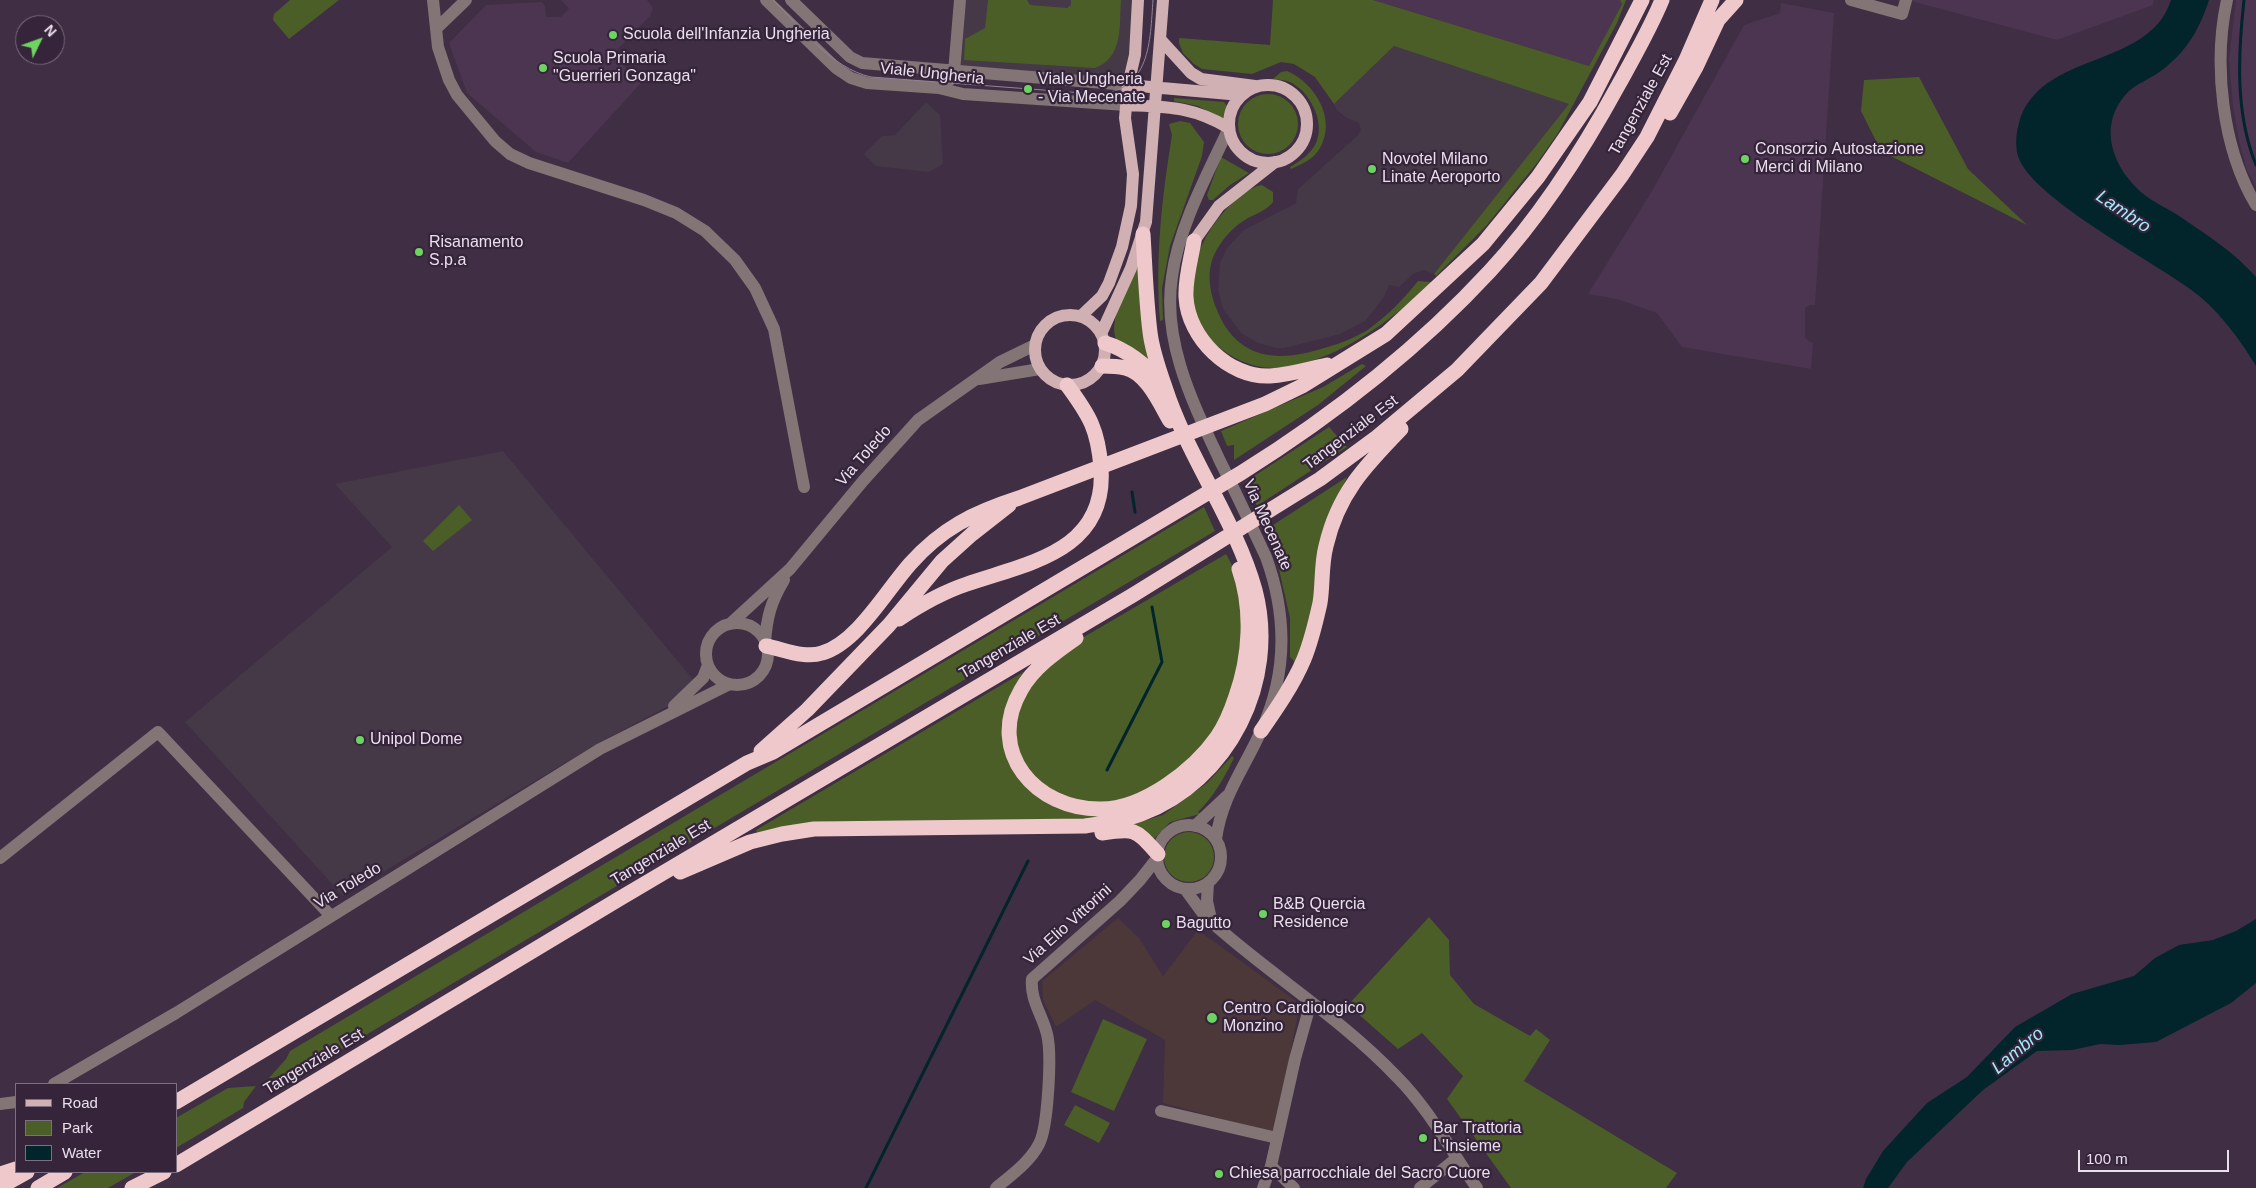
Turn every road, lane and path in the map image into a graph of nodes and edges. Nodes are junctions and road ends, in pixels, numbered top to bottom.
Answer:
1 (433, 0) edge
2 (466, 0) edge
3 (766, 0) edge
4 (792, 0) edge
5 (960, 0) edge
6 (1138, 0) edge
7 (1163, 0) edge
8 (1632, 0) edge
9 (1642, 0) edge
10 (1662, 0) edge
11 (1712, 0) edge
12 (1736, 0) edge
13 (1851, 0) edge
14 (1906, 0) edge
15 (2227, 0) edge
16 (1634, 18) junction
17 (436, 29) junction
18 (1160, 39) junction
19 (850, 57) junction
20 (954, 72) junction
21 (844, 73) junction
22 (1128, 85) junction
23 (1255, 86) junction
24 (939, 88) junction
25 (1156, 88) junction
26 (1241, 94) junction
27 (1126, 105) junction
28 (1155, 106) junction
29 (1229, 128) junction
30 (1647, 137) junction
31 (1275, 162) junction
32 (2256, 205) edge
33 (1143, 234) junction
34 (1194, 241) junction
35 (1081, 316) junction
36 (1172, 326) junction
37 (1103, 338) junction
38 (1035, 345) junction
39 (1340, 363) junction
40 (1102, 366) junction
41 (1040, 369) junction
42 (1457, 370) junction
43 (976, 380) junction
44 (1067, 385) junction
45 (1165, 388) junction
46 (804, 487) dead end
47 (1019, 498) junction
48 (790, 569) junction
49 (1133, 595) junction
50 (730, 624) junction
51 (889, 625) junction
52 (765, 644) junction
53 (708, 665) junction
54 (730, 684) junction
55 (661, 718) junction
56 (1261, 731) junction
57 (747, 764) junction
58 (1227, 796) junction
59 (962, 826) junction
60 (1195, 826) junction
61 (1216, 839) junction
62 (1158, 855) junction
63 (0, 858) edge
64 (1166, 878) junction
65 (1140, 880) junction
66 (1208, 883) junction
67 (1185, 889) junction
68 (619, 899) junction
69 (330, 915) junction
70 (1211, 919) junction
71 (1310, 1002) junction
72 (56, 1083) edge
73 (179, 1100) edge
74 (15, 1102) edge
75 (0, 1104) edge
76 (1161, 1111) dead end
77 (1277, 1138) junction
78 (1456, 1158) junction
79 (178, 1164) edge
80 (1272, 1166) junction
81 (15, 1170) edge
82 (25, 1173) edge
83 (63, 1173) edge
84 (163, 1173) edge
85 (164, 1173) edge
86 (0, 1174) edge
87 (0, 1187) edge
88 (38, 1188) edge
89 (132, 1188) edge
90 (145, 1188) edge
91 (996, 1188) edge
92 (1263, 1188) edge
93 (1294, 1188) edge
94 (1420, 1188) edge
95 (1477, 1188) edge

1 - 17 street
2 - 17 street
3 - 21 street, Viale Ungheria
4 - 19 street, Viale Ungheria
5 - 20 street
6 - 22 main road
7 - 18 main road
8 - 16 highway
9 - 16 highway
10 - 57 highway, Tangenziale Est
11 - 30 highway, Tangenziale Est
12 - 30 highway
13 - 14 street
15 - 32 street
16 - 39 highway
17 - 46 street
18 - 23 main road, Via Mecenate
18 - 25 main road
19 - 20 street, Viale Ungheria
19 - 21 street
20 - 22 street, Viale Ungheria
20 - 24 street
21 - 24 street, Viale Ungheria
22 - 25 main road
22 - 27 main road
23 - 26 main road
23 - 31 main road, Via Mecenate
24 - 27 street, Viale Ungheria
25 - 26 main road
25 - 28 main road
26 - 29 main road, Via Mecenate
27 - 28 main road
27 - 35 main road
28 - 29 main road
28 - 33 main road
29 - 31 main road
29 - 36 street, Via Mecenate
30 - 42 highway, Tangenziale Est
31 - 34 main road, Via Mecenate
33 - 37 main road
33 - 45 highway
34 - 36 street, Via Mecenate
34 - 39 highway
35 - 37 main road
35 - 38 main road
36 - 56 street, Via Mecenate
37 - 40 main road
37 - 45 highway
38 - 41 main road
38 - 43 street, Via Toledo
39 - 47 highway
40 - 44 main road
40 - 49 highway
41 - 43 street
41 - 44 main road
42 - 49 highway, Tangenziale Est
42 - 56 highway
43 - 48 street, Via Toledo
44 - 51 highway
45 - 59 highway
47 - 51 highway
47 - 52 highway
48 - 50 street
48 - 52 street
49 - 68 highway, Tangenziale Est
50 - 52 street
50 - 53 street
51 - 57 highway
52 - 54 street
53 - 54 street
53 - 55 street
54 - 55 street
55 - 69 street, Via Toledo
56 - 58 street, Via Mecenate
57 - 73 highway, Tangenziale Est
58 - 60 street, Via Mecenate
58 - 61 street, Via Mecenate
59 - 62 highway
59 - 68 highway
60 - 61 street
60 - 62 street
61 - 66 street
62 - 64 street
62 - 65 street
63 - 69 street
64 - 65 street
64 - 67 street
65 - 91 street, Via Elio Vittorini
66 - 67 street
66 - 70 street
67 - 70 street
68 - 79 highway, Tangenziale Est
69 - 72 street, Via Toledo
70 - 71 street
71 - 77 street
71 - 78 street
74 - 75 street
76 - 77 street
77 - 80 street
78 - 94 street
78 - 95 street
80 - 92 street
80 - 93 street
81 - 86 highway
82 - 87 highway
83 - 88 highway
84 - 89 highway
85 - 90 highway

